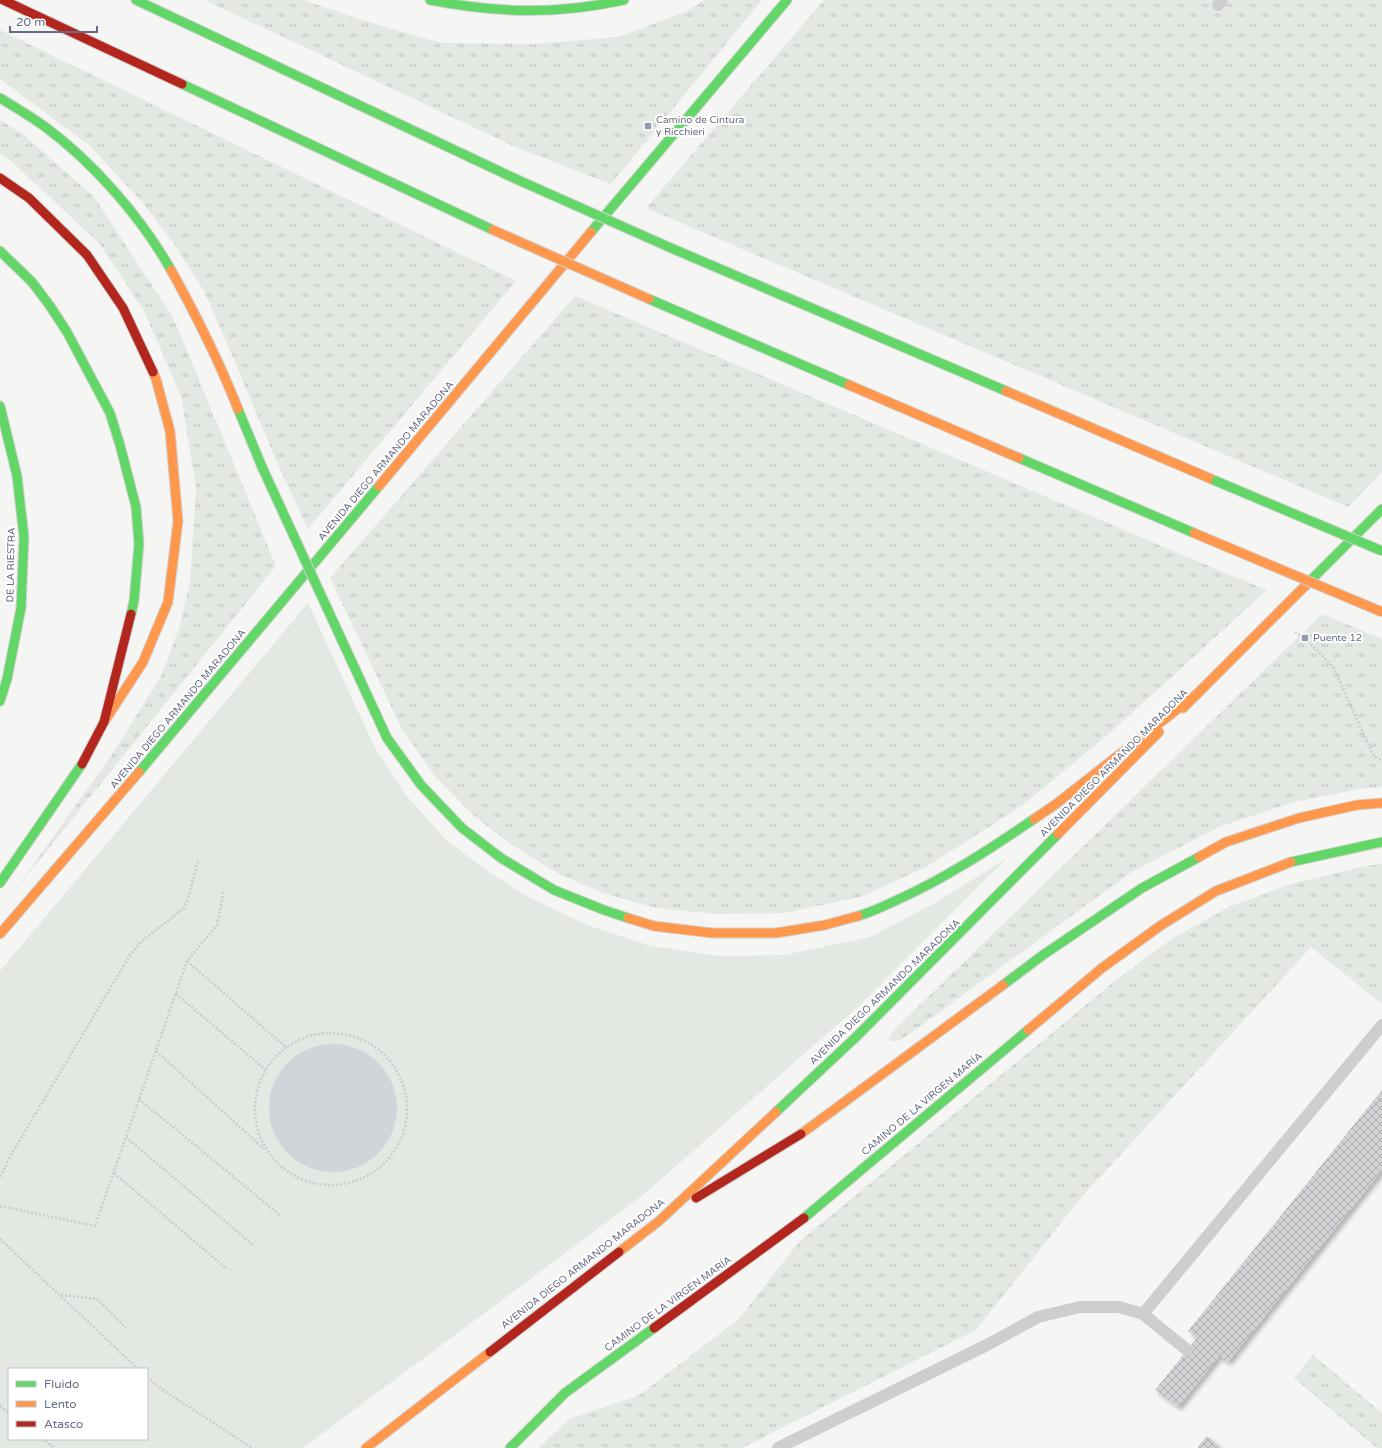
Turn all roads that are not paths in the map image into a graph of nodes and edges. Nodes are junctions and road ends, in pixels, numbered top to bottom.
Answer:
1 (3, 0) edge
2 (136, 0) edge
3 (430, 0) edge
4 (624, 0) edge
5 (787, 0) edge
6 (0, 98) edge
7 (0, 178) edge
8 (0, 251) edge
9 (0, 406) edge
10 (1382, 509) edge
11 (1382, 551) edge
12 (1382, 612) edge
13 (1197, 694) junction
14 (0, 701) edge
15 (104, 722) junction
16 (1382, 803) edge
17 (1382, 842) edge
18 (0, 883) edge
19 (0, 934) edge
20 (1382, 1025) edge
21 (659, 1221) junction
22 (1143, 1314) junction
23 (1187, 1350) dead end
24 (366, 1448) edge
25 (510, 1448) edge
26 (778, 1448) edge

1 - 12 main road, bridge
2 - 11 main road, bridge
3 - 4 main road
5 - 19 main road, AVENIDA DIEGO ARMANDO MARADONA
6 - 13 main road, bridge
7 - 15 main road
8 - 15 main road
9 - 14 main road, DE LA RIESTRA
10 - 13 main road, AVENIDA DIEGO ARMANDO MARADONA
13 - 21 main road, AVENIDA DIEGO ARMANDO MARADONA
15 - 18 main road
16 - 21 main road
17 - 25 main road, CAMINO DE LA VIRGEN MARÍA
20 - 22 lane
21 - 24 main road, AVENIDA DIEGO ARMANDO MARADONA
22 - 23 lane
22 - 26 lane

